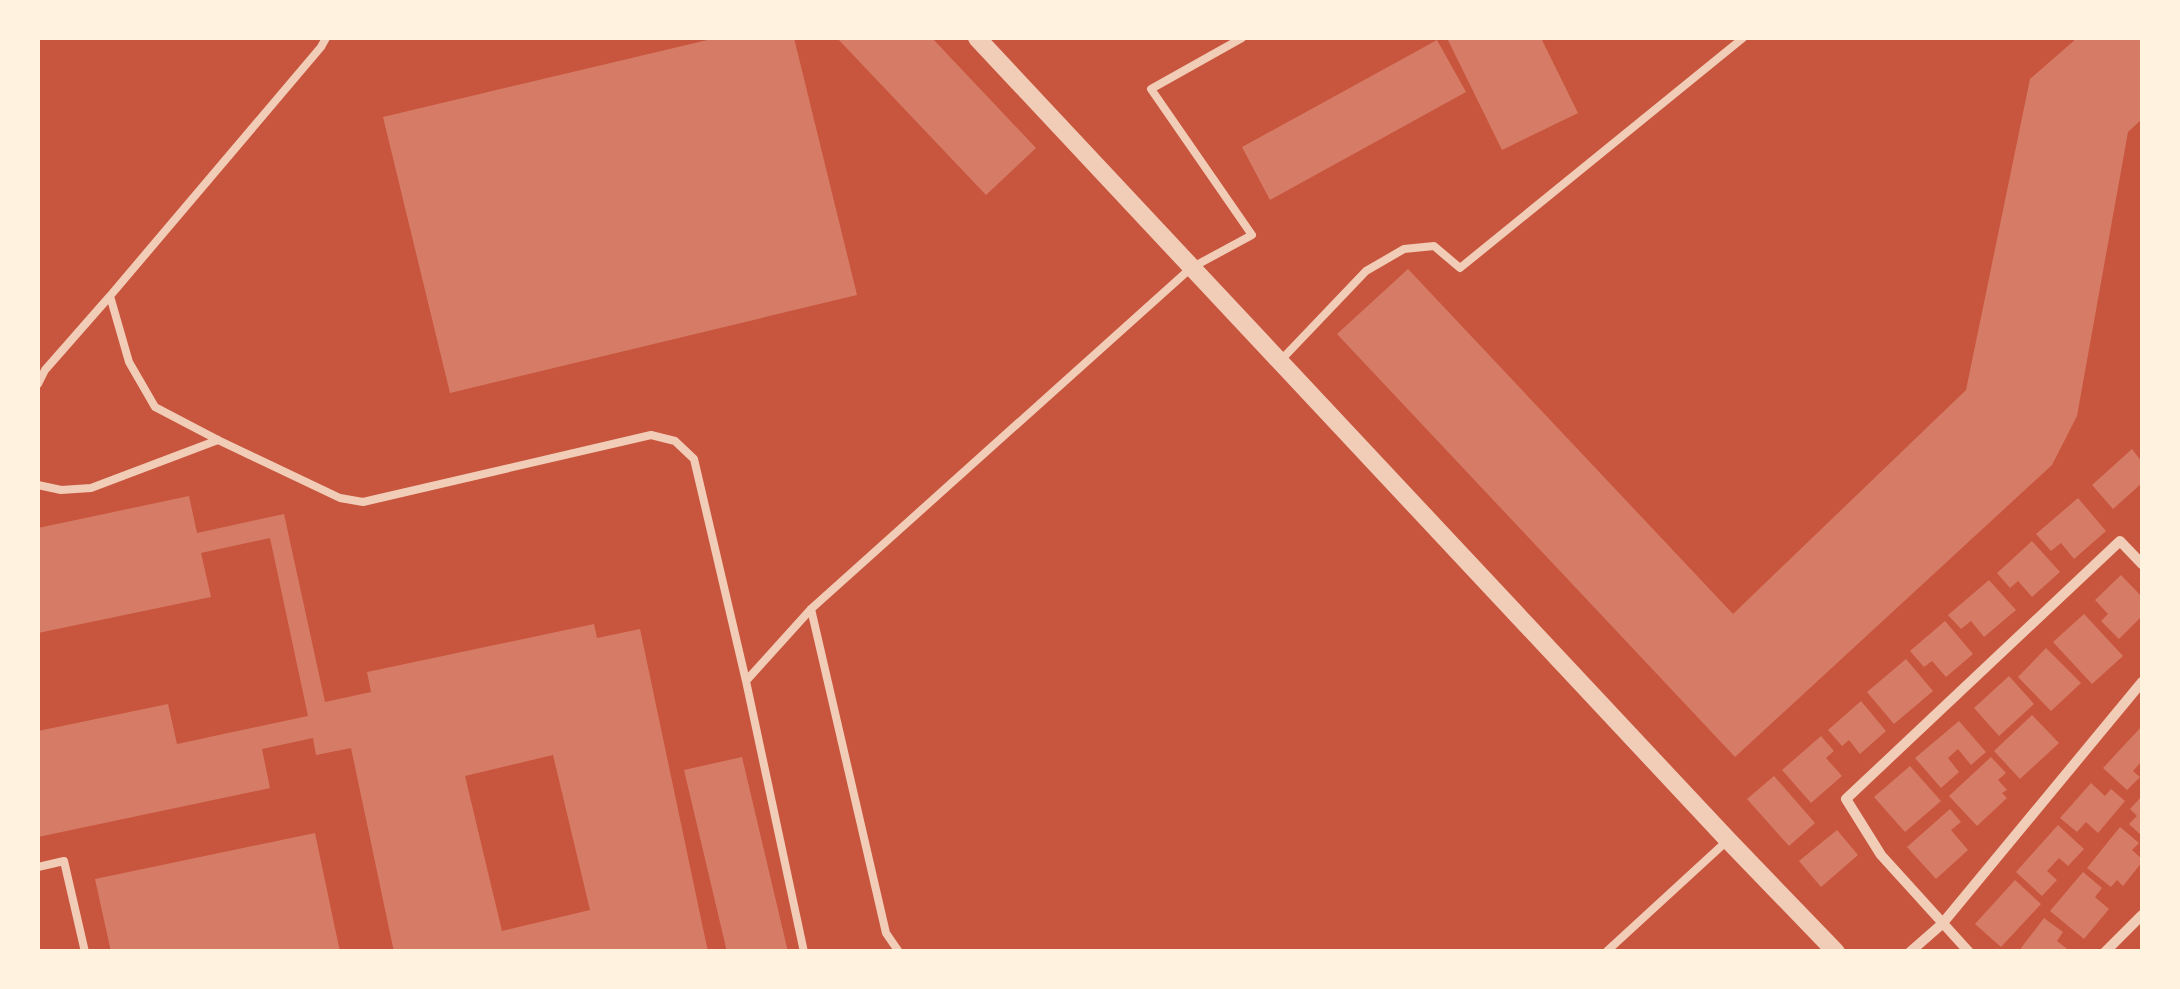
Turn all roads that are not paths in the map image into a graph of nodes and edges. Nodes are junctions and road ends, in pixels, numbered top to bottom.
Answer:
1 (326, 38) edge
2 (977, 38) edge
3 (1242, 38) edge
4 (1743, 38) edge
5 (1192, 268) junction
6 (110, 296) junction
7 (1281, 360) junction
8 (38, 384) edge
9 (218, 440) junction
10 (38, 485) edge
11 (2142, 564) edge
12 (812, 609) junction
13 (746, 681) junction
14 (2142, 682) edge
15 (1728, 840) junction
16 (38, 867) edge
17 (2142, 914) edge
18 (1942, 924) junction
19 (85, 952) edge
20 (804, 952) edge
21 (900, 952) edge
22 (1606, 952) edge
23 (1836, 952) edge
24 (1910, 952) edge
25 (1969, 952) edge
26 (2105, 952) edge

1 - 6 lane
2 - 5 street
3 - 5 lane
4 - 7 lane
5 - 7 street
5 - 12 lane
6 - 8 lane
6 - 9 lane
7 - 15 street
9 - 10 lane
9 - 13 lane
11 - 18 street
12 - 13 lane
12 - 21 lane
13 - 20 lane
14 - 18 street
15 - 22 lane
15 - 23 street
16 - 19 lane
17 - 26 street
18 - 24 street
18 - 25 street

